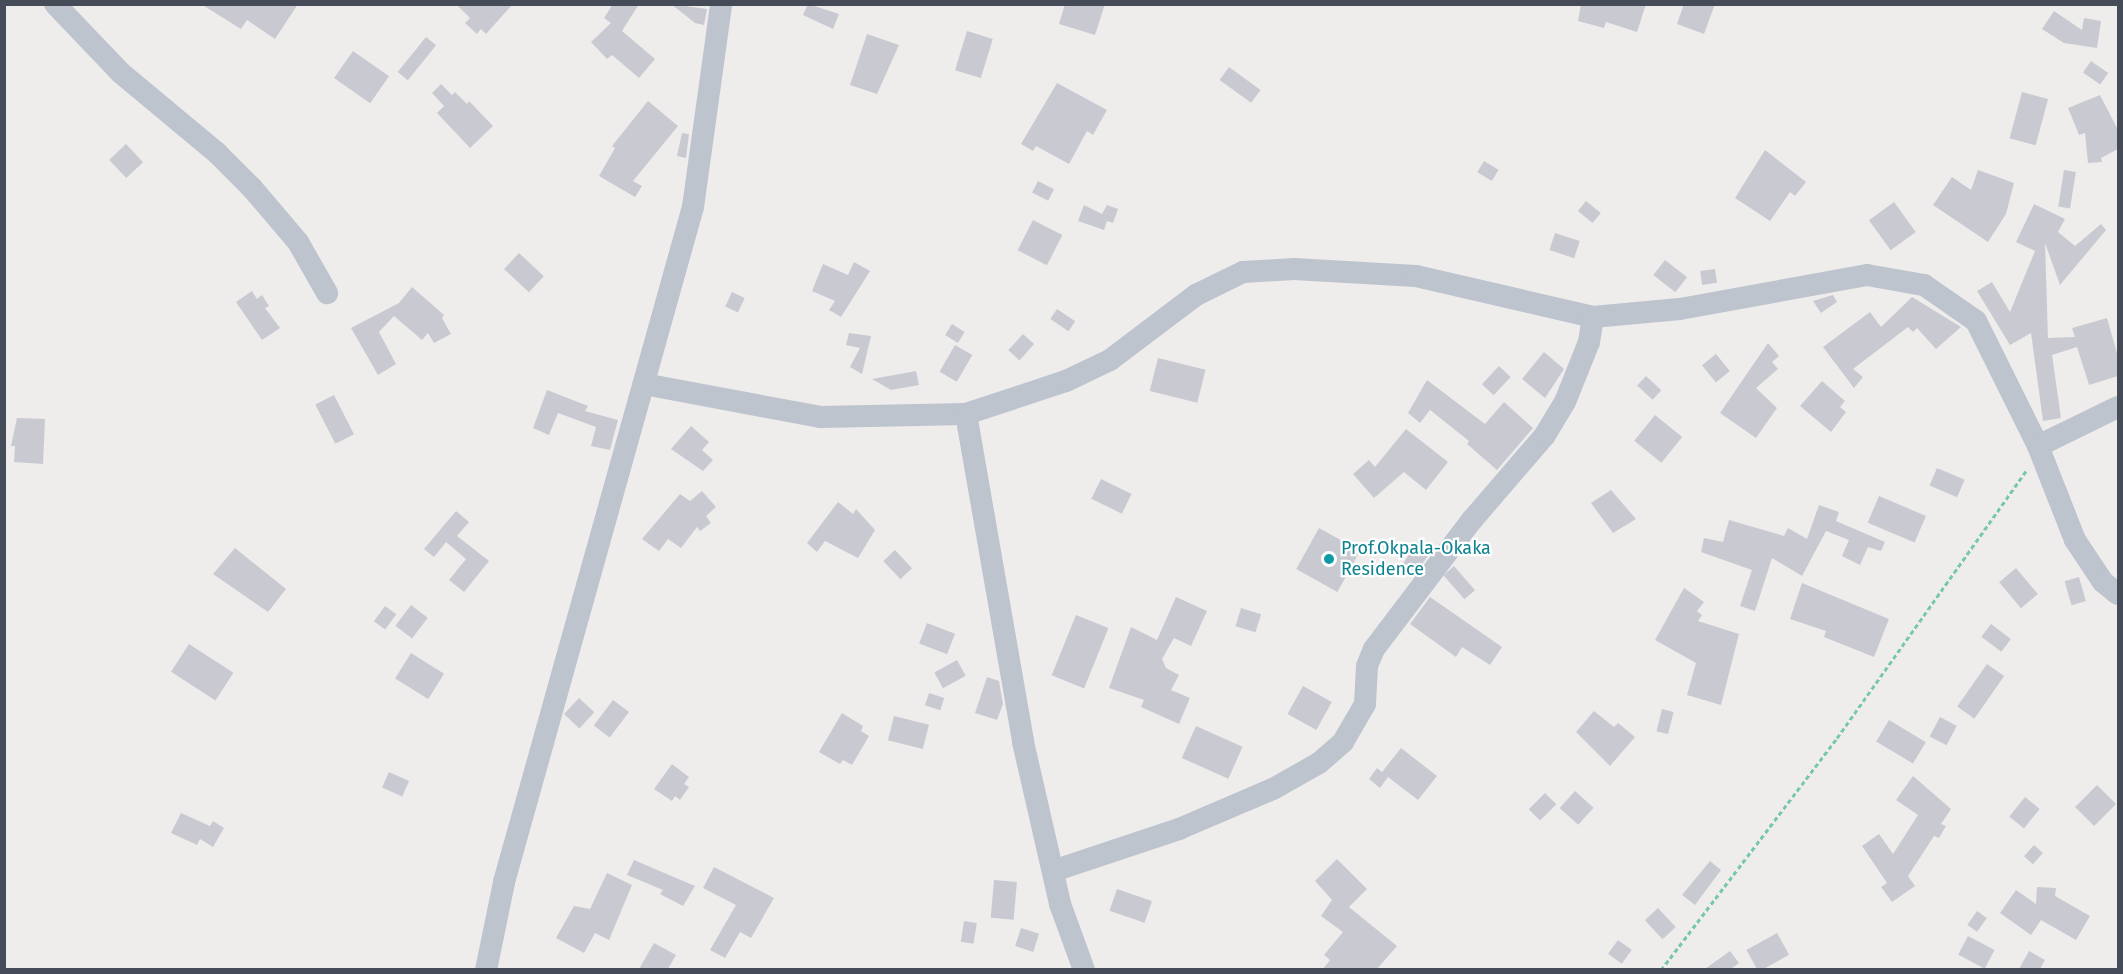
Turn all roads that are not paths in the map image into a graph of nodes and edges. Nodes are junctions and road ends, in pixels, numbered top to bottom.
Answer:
1 (55, 4) edge
2 (721, 4) edge
3 (327, 293) dead end
4 (1593, 317) junction
5 (644, 384) junction
6 (2118, 407) edge
7 (966, 414) junction
8 (2038, 446) junction
9 (2118, 594) edge
10 (1053, 871) junction
11 (486, 969) edge
12 (1084, 969) edge

1 - 3 street
2 - 5 street
4 - 7 street
4 - 8 street
4 - 10 street
5 - 7 street
5 - 11 street
6 - 8 street
7 - 10 street
8 - 9 street
10 - 12 street

